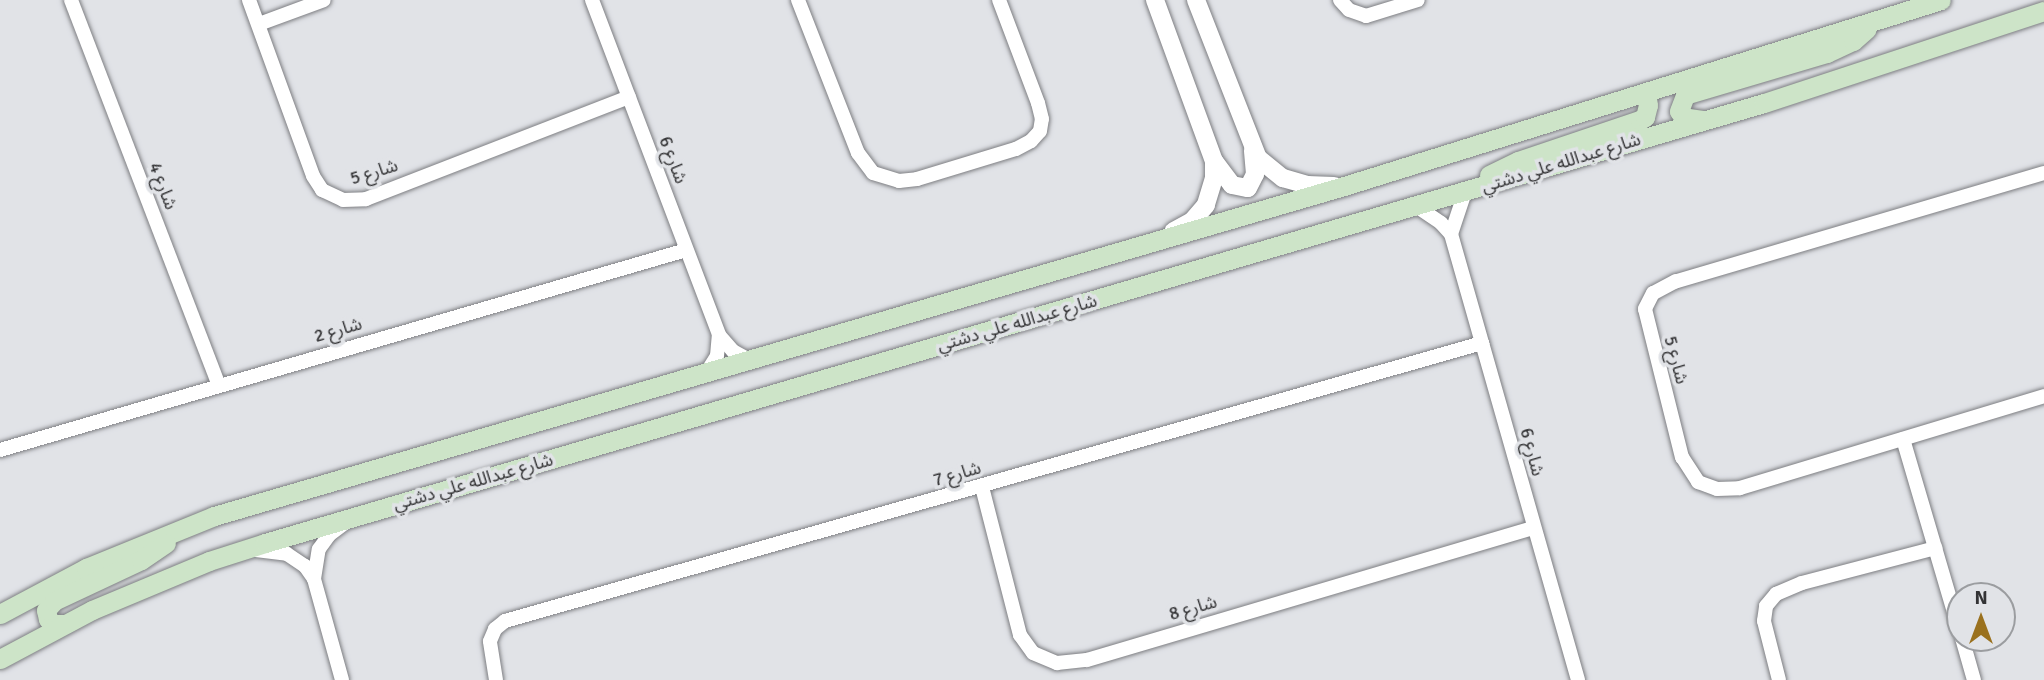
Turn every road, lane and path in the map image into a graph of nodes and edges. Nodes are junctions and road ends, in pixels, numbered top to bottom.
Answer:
1 (71, 0) edge
2 (249, 0) edge
3 (324, 0) edge
4 (592, 0) edge
5 (798, 0) edge
6 (999, 0) edge
7 (1155, 0) edge
8 (1196, 0) edge
9 (1340, 0) edge
10 (1418, 0) edge
11 (1941, 0) edge
12 (2042, 12) edge
13 (1875, 21) junction
14 (259, 24) junction
15 (1646, 93) junction
16 (629, 97) junction
17 (1704, 120) junction
18 (1252, 146) junction
19 (1214, 161) junction
20 (2044, 173) edge
21 (1345, 186) junction
22 (1465, 191) junction
23 (1416, 206) junction
24 (1451, 234) junction
25 (1155, 240) junction
26 (687, 250) junction
27 (719, 335) junction
28 (1482, 343) junction
29 (751, 361) junction
30 (705, 375) junction
31 (219, 385) junction
32 (2044, 397) edge
33 (1903, 439) junction
34 (0, 450) edge
35 (982, 487) junction
36 (358, 516) junction
37 (181, 528) junction
38 (1533, 528) junction
39 (1935, 548) junction
40 (237, 552) junction
41 (314, 579) junction
42 (1946, 585) edge
43 (0, 614) edge
44 (65, 624) junction
45 (1966, 652) edge
46 (0, 659) edge
47 (342, 680) edge
48 (496, 680) edge
49 (1578, 680) edge
50 (1779, 680) edge
51 (1974, 680) edge

1 - 31 street, شارع 4
2 - 14 street, شارع 5
3 - 14 street
4 - 16 street, شارع 6
5 - 6 street
7 - 19 street
8 - 18 street
9 - 10 street
11 - 13 main road
12 - 17 main road, شارع عبدالله علي دشتي
13 - 15 main road
13 - 17 main road
14 - 16 street, شارع 5
15 - 21 main road
15 - 22 main road
16 - 26 street, شارع 6
17 - 22 main road, شارع عبدالله علي دشتي
18 - 19 street
18 - 21 street
19 - 25 street
20 - 33 street, شارع 5
21 - 25 main road
22 - 23 main road, شارع عبدالله علي دشتي
22 - 24 street
23 - 24 street
23 - 36 main road, شارع عبدالله علي دشتي
24 - 28 street, شارع 6
25 - 29 main road
26 - 27 street, شارع 6
26 - 31 street, شارع 2
27 - 29 street, شارع 6
27 - 30 street
28 - 35 street, شارع 7
28 - 38 street, شارع 6
29 - 30 main road
30 - 37 main road
31 - 34 street, شارع 2
32 - 33 street, شارع 5
33 - 39 street
35 - 38 street, شارع 8
35 - 48 street, شارع 7
36 - 40 main road, شارع عبدالله علي دشتي
36 - 41 street
37 - 43 main road
37 - 44 main road
38 - 49 street, شارع 6
39 - 42 street
39 - 50 street
40 - 41 street
40 - 44 main road, شارع عبدالله علي دشتي
41 - 47 street
44 - 46 main road, شارع عبدالله علي دشتي
45 - 51 street

